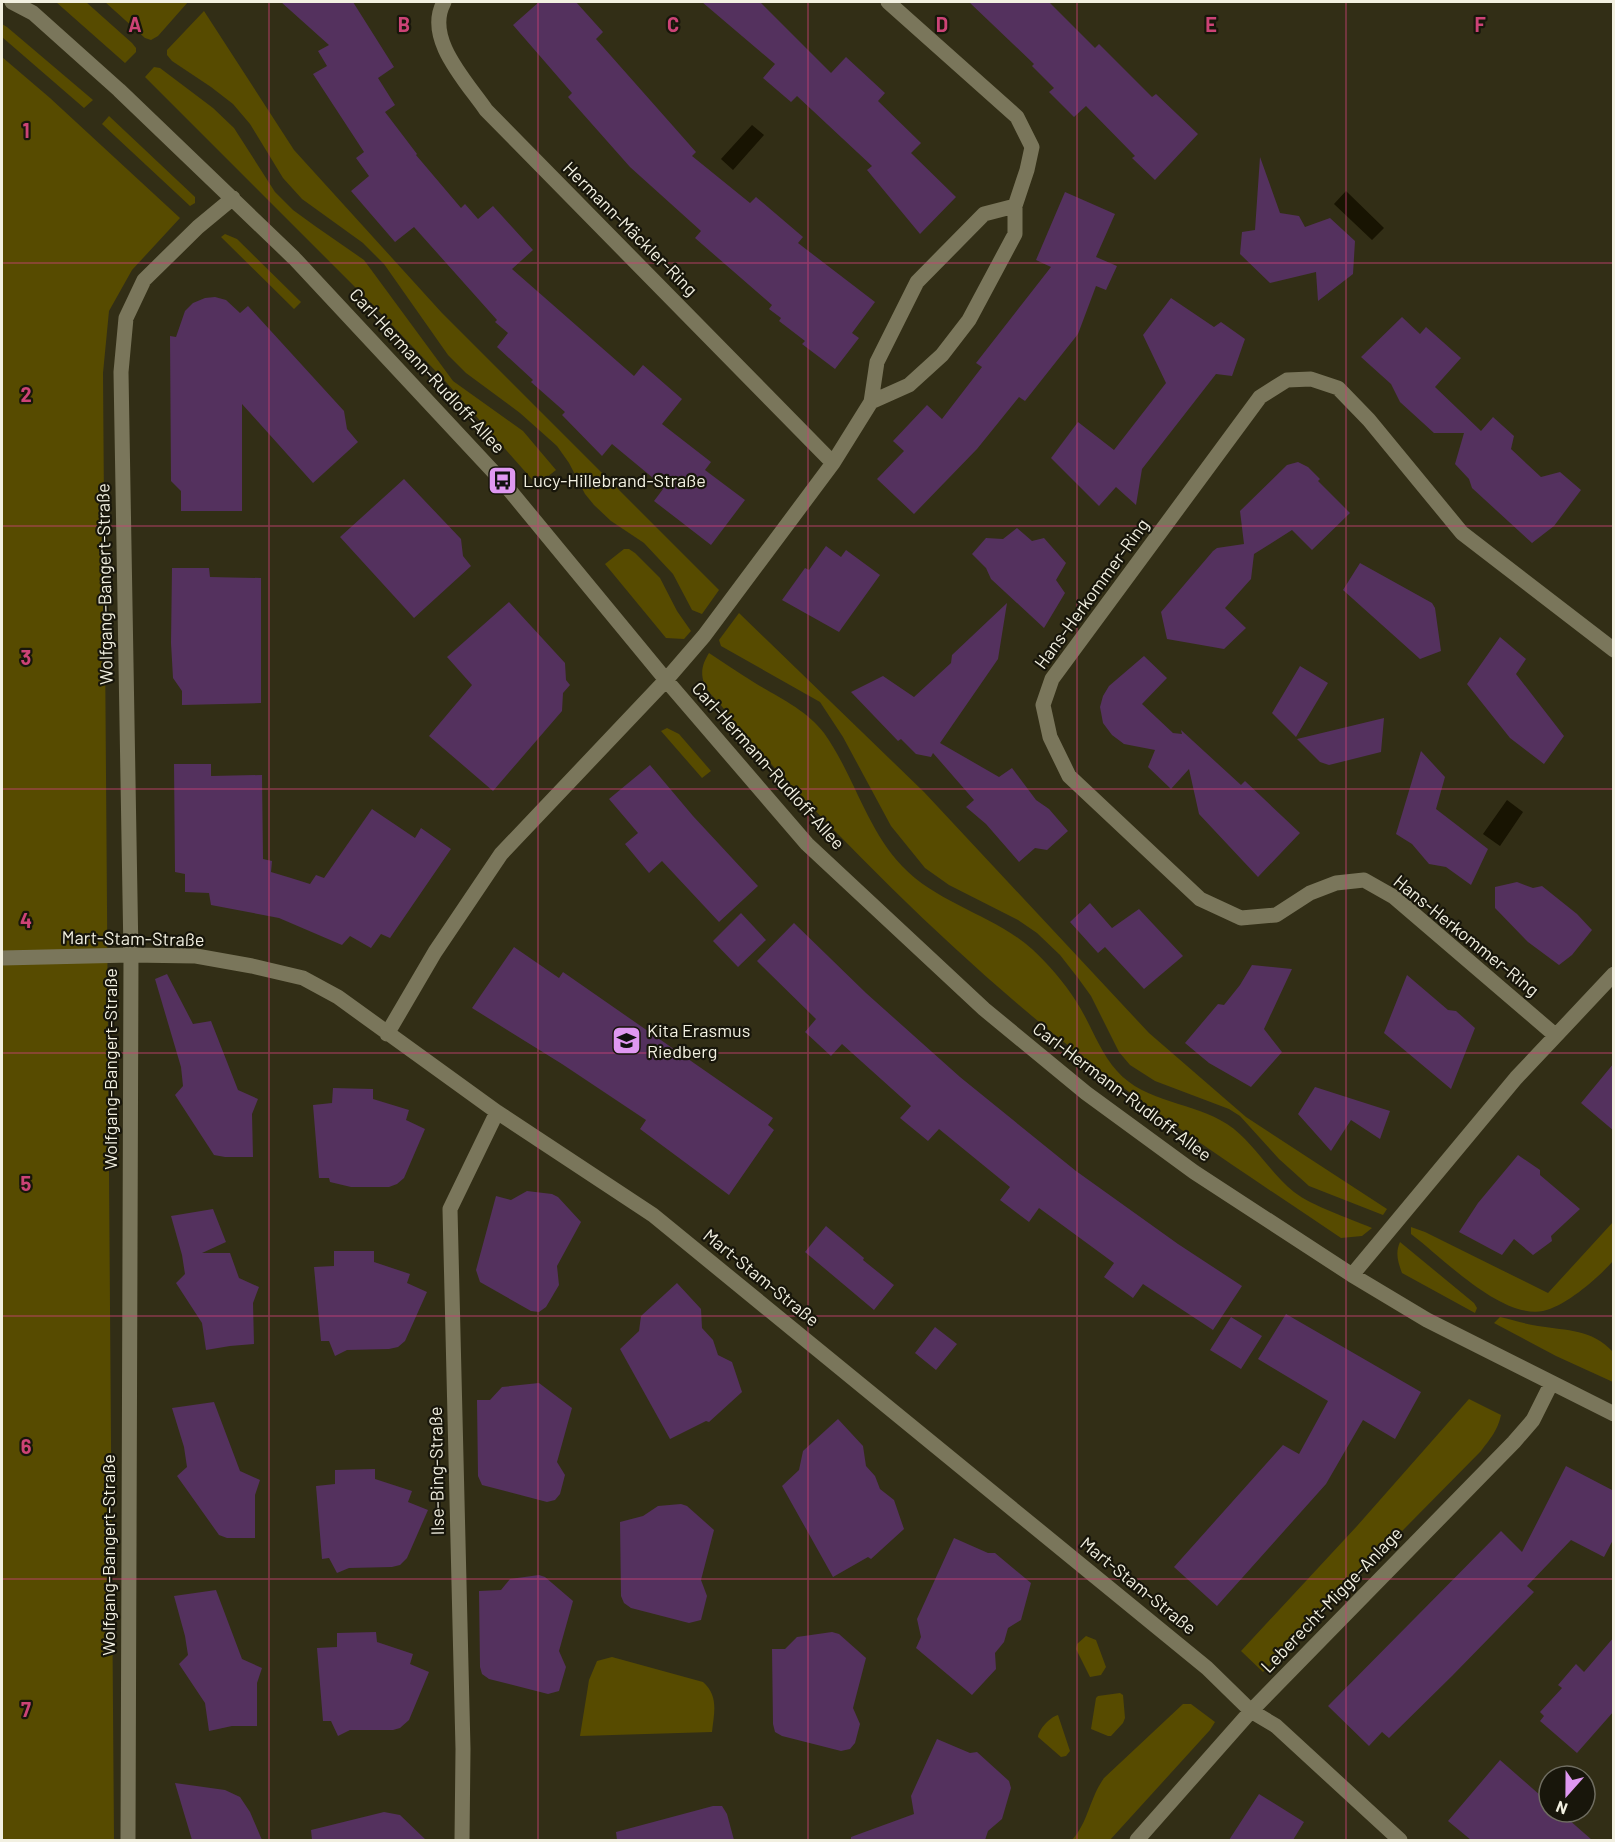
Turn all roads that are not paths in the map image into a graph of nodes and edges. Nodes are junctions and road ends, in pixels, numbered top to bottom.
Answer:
1 (12, 2) edge
2 (444, 2) edge
3 (888, 2) edge
4 (233, 198) junction
5 (1015, 206) junction
6 (871, 402) junction
7 (833, 463) junction
8 (1614, 650) edge
9 (666, 680) junction
10 (131, 956) junction
11 (2, 958) edge
12 (1614, 974) edge
13 (387, 1034) junction
14 (1555, 1035) junction
15 (497, 1112) junction
16 (1352, 1275) junction
17 (1551, 1384) junction
18 (1614, 1414) edge
19 (1251, 1711) junction
20 (128, 1840) edge
21 (462, 1840) edge
22 (1137, 1840) edge
23 (1400, 1840) edge

1 - 4 street, Carl-Hermann-Rudloff-Allee
2 - 7 street, Hermann-Mäckler-Ring
3 - 5 street
4 - 9 street, Carl-Hermann-Rudloff-Allee
4 - 10 street, Wolfgang-Bangert-Straße
5 - 6 street
5 - 6 street
6 - 7 street
7 - 9 street
8 - 14 street, Hans-Herkommer-Ring
9 - 13 street
9 - 16 street, Carl-Hermann-Rudloff-Allee
10 - 11 street, Mart-Stam-Straße
10 - 13 street, Mart-Stam-Straße
10 - 20 street, Wolfgang-Bangert-Straße
12 - 14 street
13 - 15 street, Mart-Stam-Straße
14 - 16 street
15 - 19 street, Mart-Stam-Straße
15 - 21 street, Ilse-Bing-Straße
16 - 17 street, Carl-Hermann-Rudloff-Allee
17 - 18 street, Carl-Hermann-Rudloff-Allee
17 - 19 street, Leberecht-Migge-Anlage
19 - 22 street, Leberecht-Migge-Anlage
19 - 23 street, Mart-Stam-Straße

